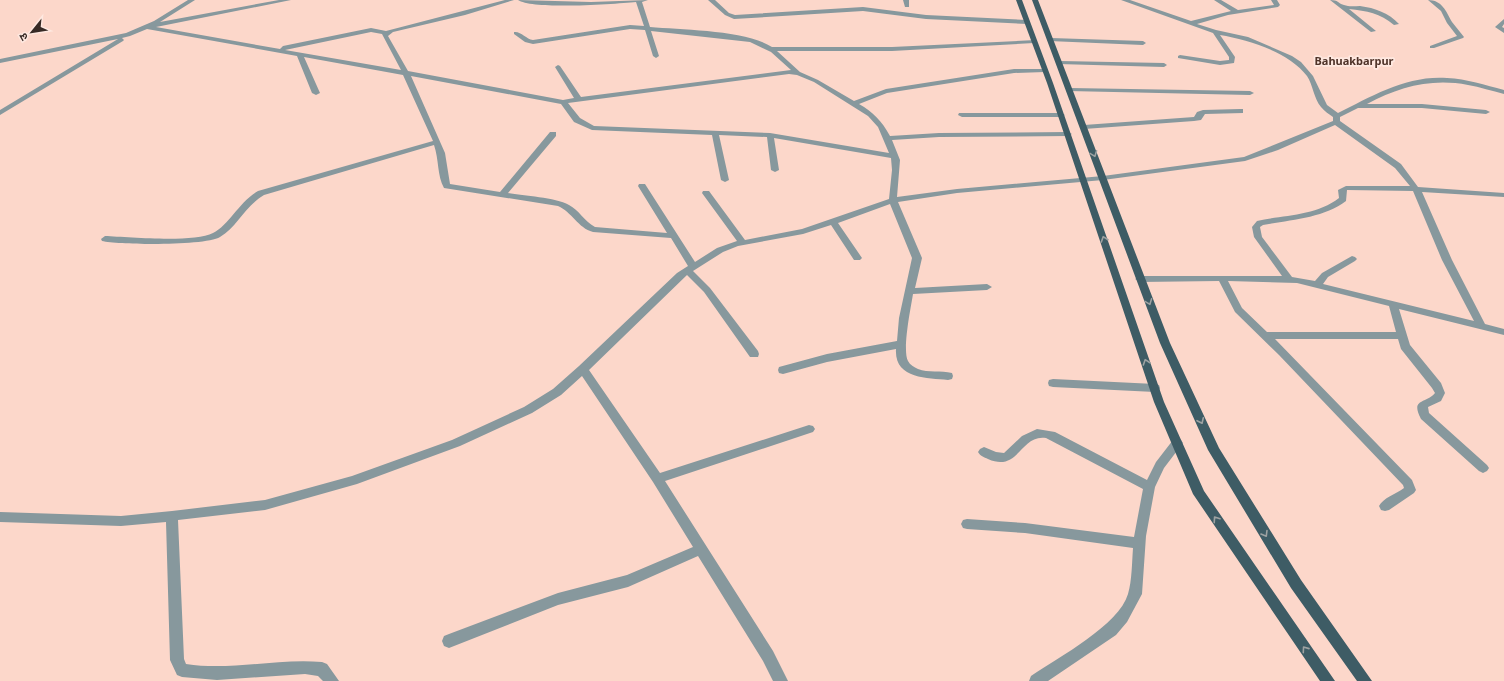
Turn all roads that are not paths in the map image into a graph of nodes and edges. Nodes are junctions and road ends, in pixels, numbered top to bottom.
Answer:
1 (192, 0) edge
2 (288, 0) edge
3 (510, 0) edge
4 (521, 0) edge
5 (711, 0) edge
6 (1019, 0) edge
7 (1035, 0) edge
8 (1124, 0) edge
9 (1217, 0) edge
10 (1274, 0) edge
11 (1333, 0) edge
12 (1431, 0) edge
13 (642, 1) edge
14 (1342, 8) junction
15 (1236, 11) junction
16 (1504, 21) edge
17 (1028, 22) junction
18 (1192, 23) junction
19 (1396, 24) dead end
20 (147, 27) junction
21 (646, 28) junction
22 (1373, 31) dead end
23 (1504, 31) edge
24 (1215, 32) junction
25 (386, 33) junction
26 (516, 33) dead end
27 (128, 35) junction
28 (1051, 40) junction
29 (1034, 41) junction
30 (1143, 43) dead end
31 (1432, 47) dead end
32 (772, 49) junction
33 (276, 50) junction
34 (300, 54) junction
35 (656, 56) dead end
36 (1180, 57) dead end
37 (0, 61) edge
38 (1060, 63) junction
39 (1164, 65) dead end
40 (558, 67) dead end
41 (1045, 70) junction
42 (406, 73) junction
43 (798, 73) junction
44 (1070, 90) junction
45 (1504, 92) edge
46 (316, 93) dead end
47 (1250, 93) dead end
48 (579, 100) junction
49 (563, 102) junction
50 (854, 103) junction
51 (1356, 106) junction
52 (1240, 110) dead end
53 (1486, 112) dead end
54 (0, 114) edge
55 (962, 115) dead end
56 (1061, 115) junction
57 (1337, 119) junction
58 (1084, 127) junction
59 (715, 133) junction
60 (553, 134) dead end
61 (1068, 134) junction
62 (770, 136) junction
63 (888, 138) junction
64 (437, 142) junction
65 (894, 156) junction
66 (775, 170) dead end
67 (1103, 178) junction
68 (1083, 179) junction
69 (725, 180) dead end
70 (642, 186) dead end
71 (1416, 188) junction
72 (706, 193) dead end
73 (502, 194) junction
74 (1504, 195) edge
75 (893, 200) junction
76 (834, 222) junction
77 (674, 236) junction
78 (104, 239) dead end
79 (744, 243) junction
80 (857, 258) dead end
81 (1352, 259) dead end
82 (690, 268) junction
83 (1222, 278) junction
84 (1140, 279) junction
85 (1290, 280) junction
86 (1318, 284) junction
87 (987, 287) dead end
88 (909, 291) junction
89 (1393, 304) junction
90 (1482, 328) junction
91 (1504, 332) edge
92 (1266, 335) junction
93 (1401, 336) junction
94 (902, 344) junction
95 (754, 354) dead end
96 (583, 369) junction
97 (783, 370) dead end
98 (948, 376) dead end
99 (1052, 383) dead end
100 (1154, 388) junction
101 (809, 429) dead end
102 (1177, 443) junction
103 (984, 452) dead end
104 (1483, 468) dead end
105 (657, 479) junction
106 (1149, 487) junction
107 (1385, 506) dead end
108 (172, 516) junction
109 (0, 517) edge
110 (967, 524) dead end
111 (1140, 544) junction
112 (701, 549) junction
113 (449, 641) dead end
114 (332, 681) edge
115 (781, 681) edge
116 (1036, 681) edge
117 (1328, 681) edge
118 (1365, 681) edge

1 - 20 street
2 - 20 street
3 - 25 street
4 - 13 street
5 - 17 street
6 - 17 main road
7 - 28 main road
8 - 18 street
9 - 15 street
10 - 15 street
11 - 14 street
12 - 31 street
13 - 21 street
14 - 19 street
14 - 22 street
15 - 18 street
16 - 23 street
17 - 29 main road
18 - 24 street
20 - 27 street
20 - 33 street
21 - 26 street
21 - 32 street
21 - 35 street
24 - 36 street
24 - 57 street
25 - 33 street
25 - 42 street
27 - 37 street
27 - 54 street
28 - 30 street
28 - 38 main road
29 - 32 street
29 - 41 main road
32 - 43 street
33 - 34 street
34 - 42 street
34 - 46 street
38 - 39 street
38 - 44 main road
40 - 48 street
41 - 50 street
41 - 56 main road
42 - 49 street
42 - 64 street
43 - 48 street
43 - 50 street
44 - 47 street
44 - 58 main road
45 - 51 street
48 - 49 street
49 - 59 street
50 - 63 street
51 - 53 street
51 - 57 street
52 - 58 street
55 - 56 street
56 - 61 main road
57 - 67 street
57 - 71 street
58 -> 67 main road
59 - 62 street
59 - 69 street
60 - 73 street
61 - 63 street
61 - 68 main road
62 - 65 street
62 - 66 street
63 - 65 street
64 - 73 street
64 - 78 street
65 - 75 street
67 - 68 street
67 - 84 main road
68 - 75 street
100 -> 68 main road
70 - 77 street
71 - 74 street
71 - 85 street
71 - 90 street
72 - 79 street
73 - 77 street
75 - 76 street
75 - 88 street
76 - 79 street
76 - 80 street
77 - 82 street
79 - 82 street
81 - 86 street
82 - 95 street
82 - 96 street
83 - 84 street
83 - 85 street
83 - 92 street
84 -> 118 main road
85 - 86 street
86 - 89 street
87 - 88 street
88 - 94 street
89 - 90 street
89 - 93 street
90 - 91 street
92 - 93 street
92 - 107 street
93 - 104 street
94 - 97 street
94 - 98 street
96 - 105 street
96 - 108 street
99 - 100 street
100 - 102 main road
101 - 105 street
102 - 106 street
117 -> 102 main road
103 - 106 street
105 - 112 street
106 - 111 street
108 - 109 street
108 - 114 street
110 - 111 street
111 - 116 street
112 - 113 street
112 - 115 street

